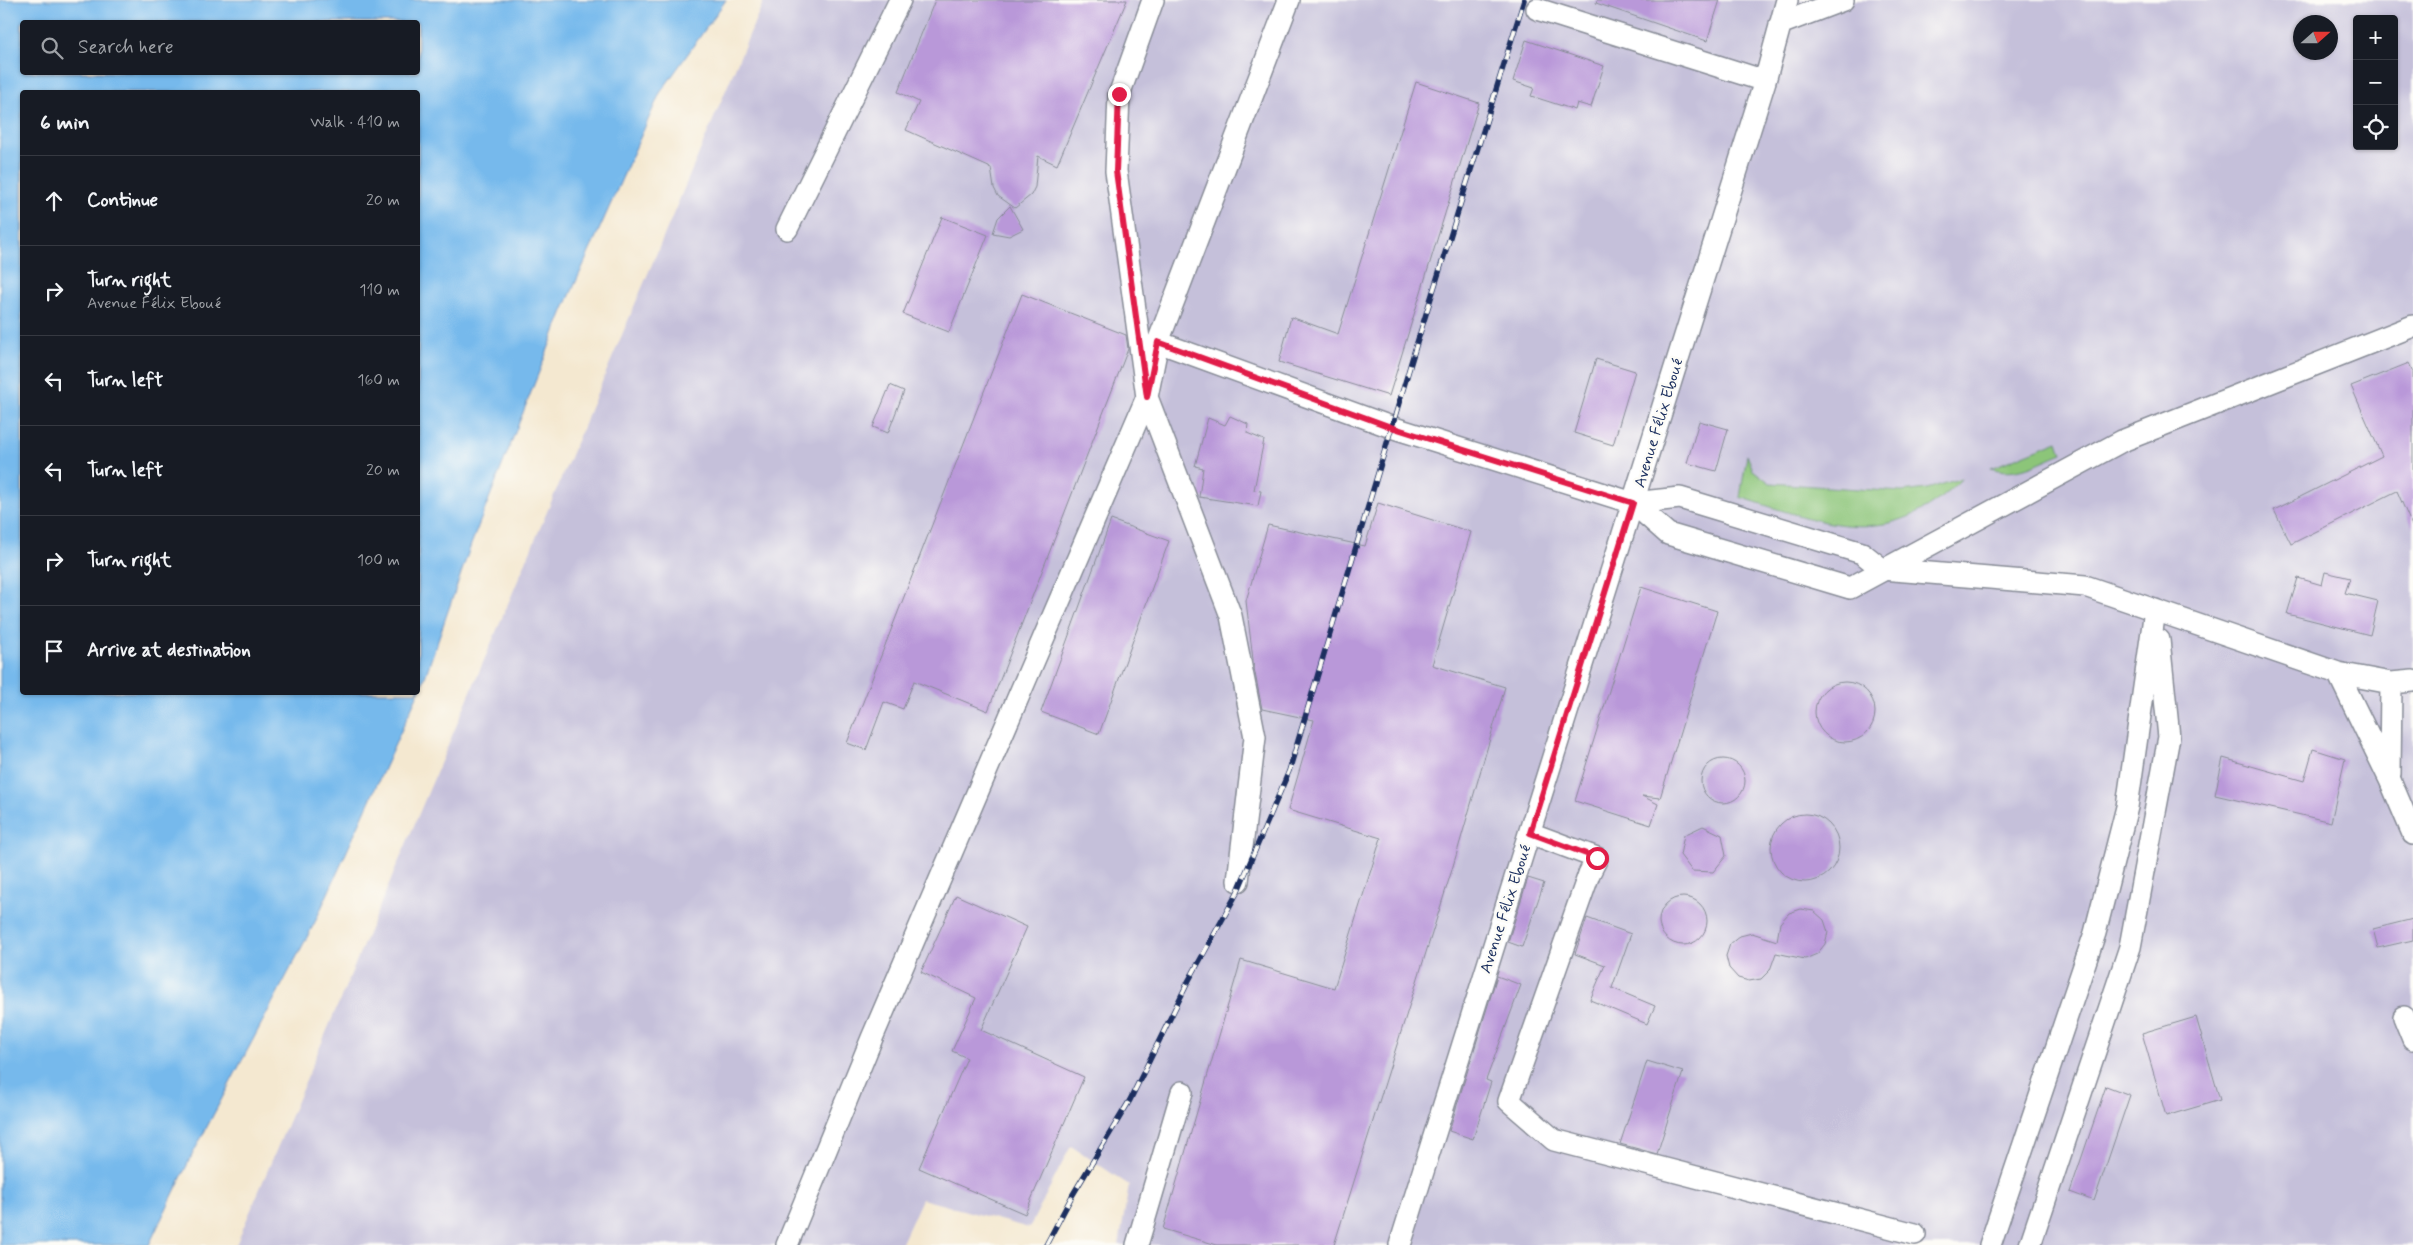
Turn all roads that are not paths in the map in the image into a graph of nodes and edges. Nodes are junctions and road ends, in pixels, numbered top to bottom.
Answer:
1 (900, 0) edge
2 (1153, 0) edge
3 (1289, 0) edge
4 (1787, 0) edge
5 (1843, 0) edge
6 (1537, 9) dead end
7 (1780, 24) junction
8 (1765, 81) junction
9 (787, 229) dead end
10 (2413, 326) edge
11 (1158, 342) junction
12 (1147, 397) junction
13 (1633, 503) junction
14 (1882, 569) junction
15 (2155, 610) junction
16 (2338, 673) junction
17 (2413, 681) edge
18 (2391, 683) junction
19 (2390, 780) junction
20 (1530, 833) junction
21 (2413, 834) edge
22 (1238, 881) dead end
23 (2404, 1018) dead end
24 (2413, 1039) edge
25 (1182, 1092) dead end
26 (1915, 1234) dead end
27 (787, 1245) edge
28 (1138, 1245) edge
29 (1400, 1245) edge
30 (1990, 1245) edge
31 (2030, 1245) edge

1 - 9 street
2 - 12 street
3 - 11 street
4 - 7 street, Avenue Félix Eboué
5 - 7 street
6 - 8 street
7 - 8 street, Avenue Félix Eboué
8 - 13 street, Avenue Félix Eboué
10 - 14 street
11 - 12 street
11 - 13 street
12 - 22 street
12 - 27 street
13 - 14 street
13 - 14 street
13 - 20 street, Avenue Félix Eboué
14 - 15 street
15 - 16 street
15 - 30 street
15 - 31 street
16 - 18 street
16 - 19 street
17 - 18 street
18 - 19 street
19 - 21 street
20 - 26 street
20 - 29 street, Avenue Félix Eboué
23 - 24 street
25 - 28 street

